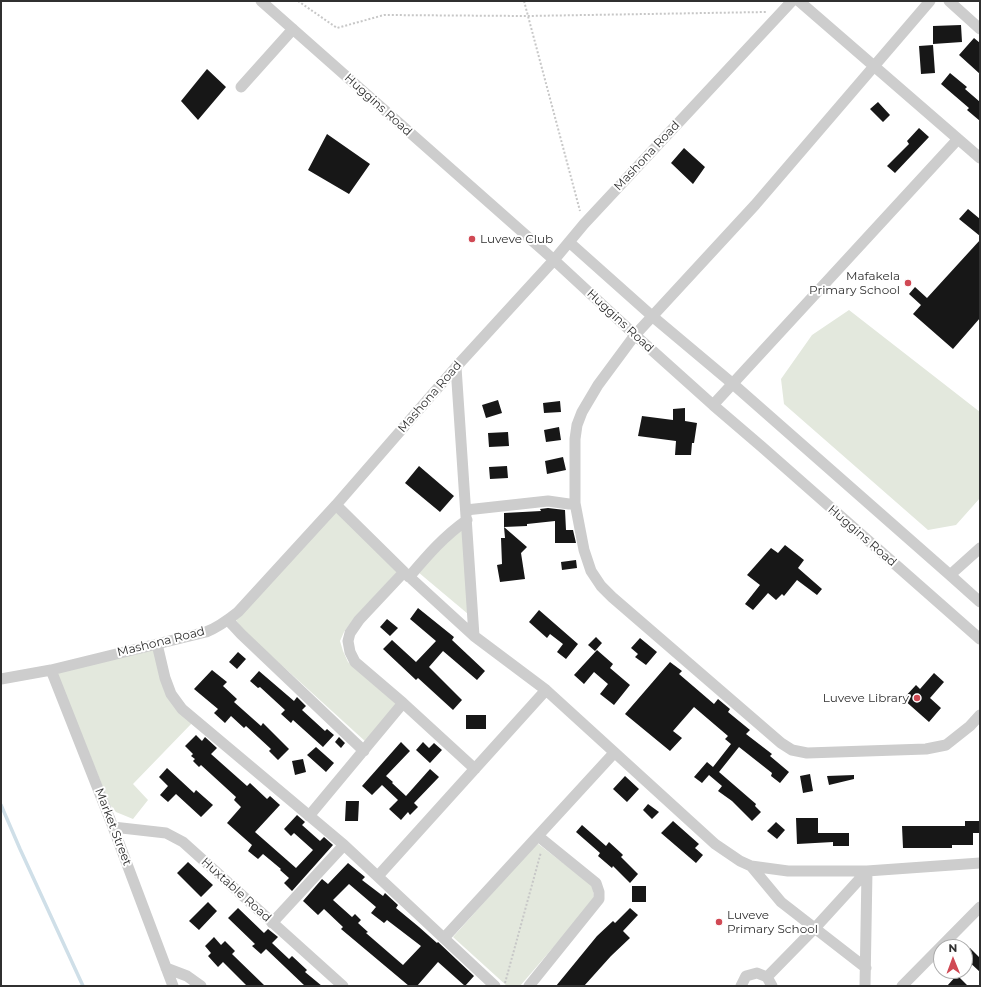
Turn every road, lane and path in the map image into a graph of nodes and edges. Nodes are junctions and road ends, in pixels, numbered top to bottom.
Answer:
1 (261, 1) edge
2 (298, 1) edge
3 (524, 1) edge
4 (792, 1) edge
5 (799, 1) edge
6 (930, 1) edge
7 (949, 1) edge
8 (781, 12) junction
9 (527, 16) junction
10 (979, 26) edge
11 (292, 29) junction
12 (875, 67) junction
13 (241, 87) dead end
14 (958, 139) junction
15 (980, 158) edge
16 (584, 224) junction
17 (569, 242) junction
18 (554, 260) junction
19 (652, 316) junction
20 (635, 336) junction
21 (456, 367) junction
22 (733, 384) junction
23 (713, 405) junction
24 (575, 504) junction
25 (336, 505) junction
26 (467, 515) junction
27 (980, 548) edge
28 (406, 574) junction
29 (950, 575) junction
30 (980, 602) edge
31 (228, 620) junction
32 (474, 636) junction
33 (980, 640) edge
34 (157, 644) junction
35 (51, 670) junction
36 (1, 680) edge
37 (546, 690) junction
38 (403, 703) junction
39 (980, 715) edge
40 (364, 751) junction
41 (614, 753) junction
42 (475, 769) junction
43 (309, 816) junction
44 (113, 827) junction
45 (541, 839) junction
46 (344, 845) junction
47 (980, 863) edge
48 (751, 866) junction
49 (866, 871) junction
50 (378, 876) junction
51 (980, 906) edge
52 (272, 923) junction
53 (814, 928) junction
54 (444, 938) junction
55 (166, 968) junction
56 (866, 968) junction
57 (770, 981) edge
58 (173, 986) edge
59 (201, 986) edge
60 (343, 986) edge
61 (495, 986) edge
62 (504, 986) edge
63 (529, 986) edge
64 (741, 986) edge
65 (866, 986) edge
66 (902, 986) edge

1 - 11 street, Huggins Road
2 - 9 path
3 - 9 path
4 - 8 street, Mashona Road
5 - 12 street
6 - 12 street
7 - 10 street
8 - 9 path
8 - 16 street, Mashona Road
9 - 16 path
11 - 13 street
11 - 18 street, Huggins Road
12 - 14 street
12 - 19 street
14 - 15 street
14 - 22 street
16 - 17 street, Mashona Road
17 - 18 street, Mashona Road
17 - 19 street
18 - 20 street, Huggins Road
18 - 21 street, Mashona Road
19 - 20 street
19 - 22 street
20 - 23 street, Huggins Road
20 - 24 street
21 - 25 street, Mashona Road
21 - 26 street
22 - 23 street
22 - 29 street
23 - 33 street, Huggins Road
24 - 26 street
24 - 39 street
25 - 28 street
25 - 31 street, Mashona Road
26 - 28 street
26 - 32 street
27 - 29 street
28 - 32 street
28 - 38 street
29 - 30 street
31 - 34 street, Mashona Road
31 - 40 street
32 - 37 street
34 - 35 street, Mashona Road
34 - 43 street
35 - 36 street, Mashona Road
35 - 44 street, Market Street
37 - 41 street
37 - 42 street
38 - 40 street
38 - 42 street
40 - 43 street
41 - 45 street
41 - 48 street
42 - 50 street
43 - 46 street
44 - 52 street, Huxtable Road
44 - 55 street, Market Street
45 - 54 street
45 - 62 path
45 - 63 street
46 - 50 street
46 - 52 street
47 - 49 street
48 - 49 street
48 - 53 street
49 - 53 street
49 - 56 street
50 - 54 street
51 - 66 street
52 - 60 street, Huxtable Road
53 - 56 street
53 - 57 street
54 - 61 street
55 - 58 street, Market Street
55 - 59 street
56 - 65 street
57 - 64 street

